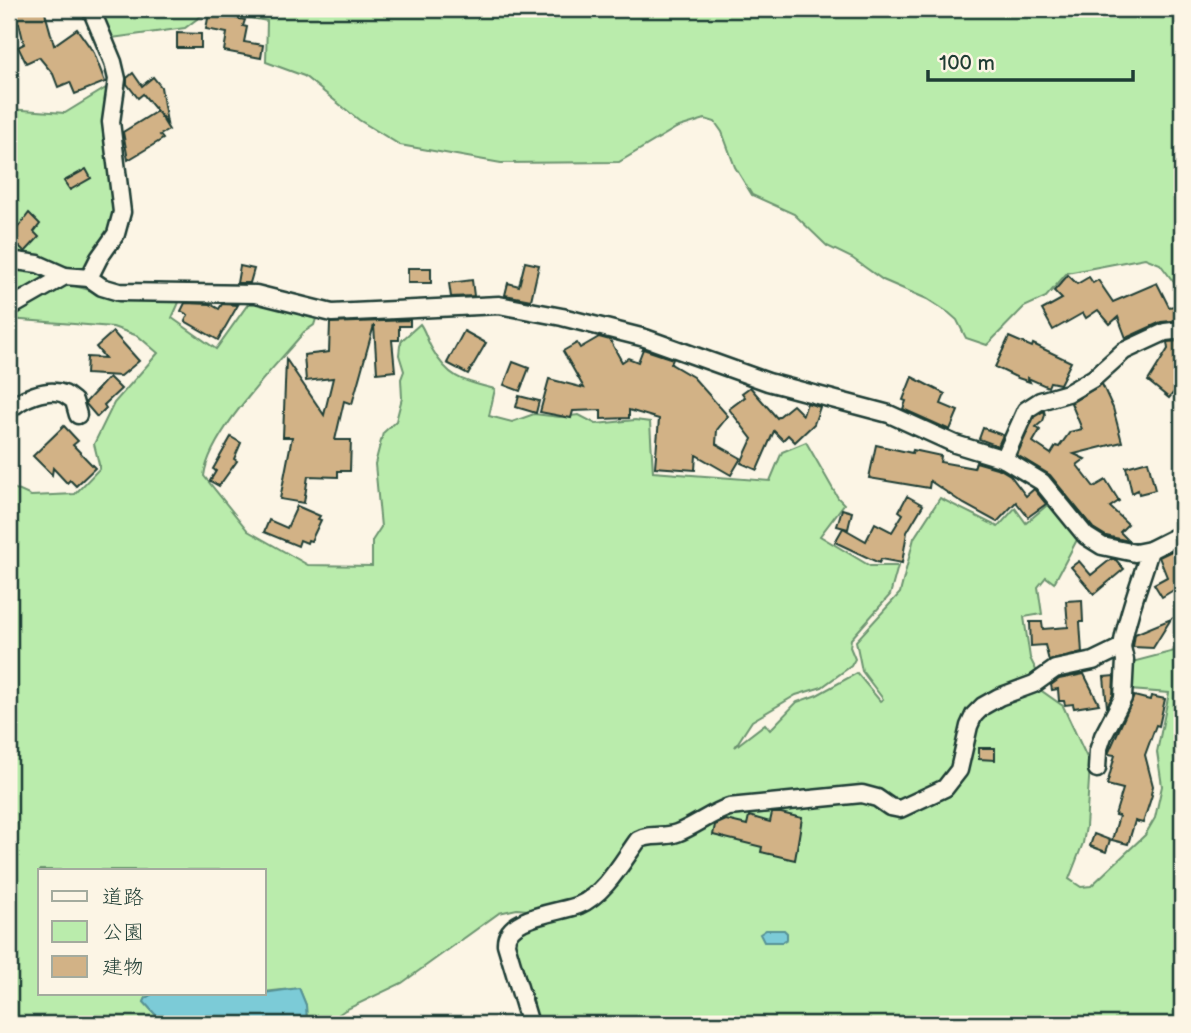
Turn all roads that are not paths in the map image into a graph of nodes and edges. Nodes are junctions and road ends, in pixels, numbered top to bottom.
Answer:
1 (91, 9) edge
2 (9, 260) edge
3 (65, 276) junction
4 (89, 278) junction
5 (9, 308) edge
6 (1182, 330) edge
7 (9, 411) edge
8 (78, 415) dead end
9 (1004, 459) junction
10 (1182, 536) edge
11 (1150, 550) junction
12 (1122, 646) junction
13 (1097, 769) dead end
14 (530, 1024) edge

1 - 4 street
2 - 3 street
3 - 4 street
3 - 5 street
4 - 9 street
6 - 9 street
7 - 8 street
9 - 11 street
10 - 11 street
11 - 12 street
12 - 13 street
12 - 14 street

